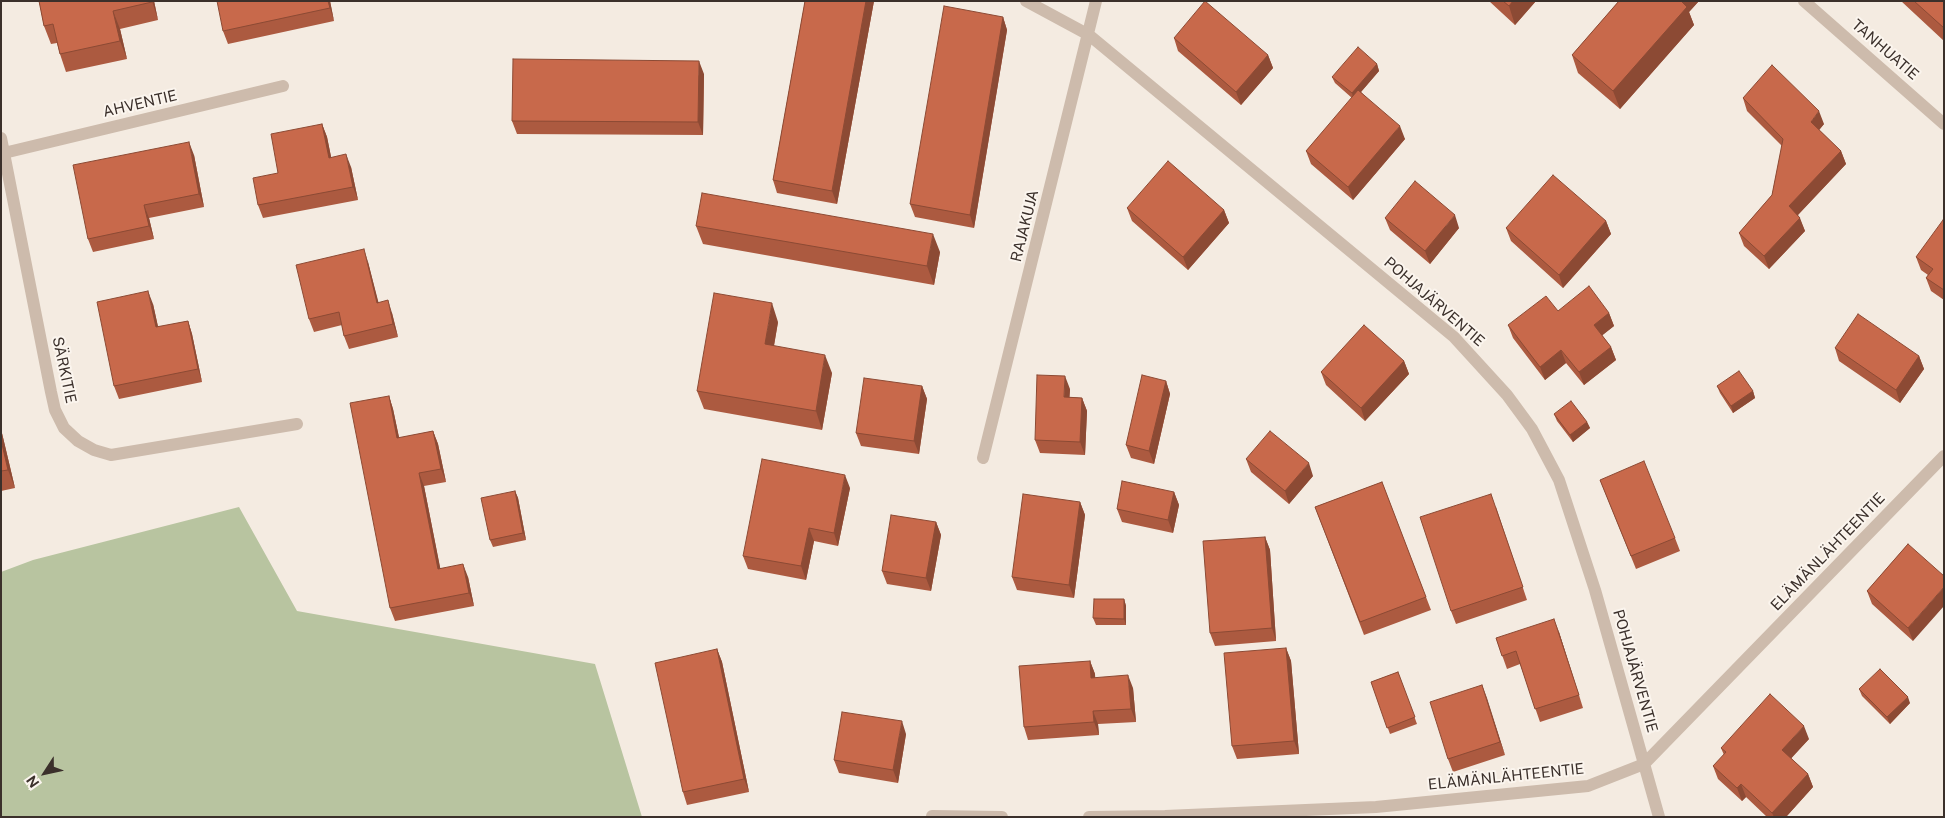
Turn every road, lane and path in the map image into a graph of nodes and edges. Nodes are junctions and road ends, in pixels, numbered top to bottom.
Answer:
1 (1026, 1) edge
2 (1096, 1) edge
3 (1804, 1) edge
4 (1089, 35) junction
5 (283, 86) dead end
6 (1944, 124) edge
7 (1, 138) edge
8 (4, 153) junction
9 (297, 424) dead end
10 (1944, 456) edge
11 (983, 458) dead end
12 (1644, 764) junction
13 (932, 816) edge
14 (1002, 817) edge
15 (1089, 817) edge
16 (1659, 817) edge

1 - 4 street, POHJAJÄRVENTIE
2 - 4 street, RAJAKUJA
3 - 6 street, TANHUATIE
4 - 11 street, RAJAKUJA
4 - 12 street, POHJAJÄRVENTIE
5 - 8 street, AHVENTIE
7 - 8 street, SÄRKITIE
8 - 9 street, SÄRKITIE
10 - 12 street, ELÄMÄNLÄHTEENTIE
12 - 15 street, ELÄMÄNLÄHTEENTIE
12 - 16 street, POHJAJÄRVENTIE
13 - 14 street

